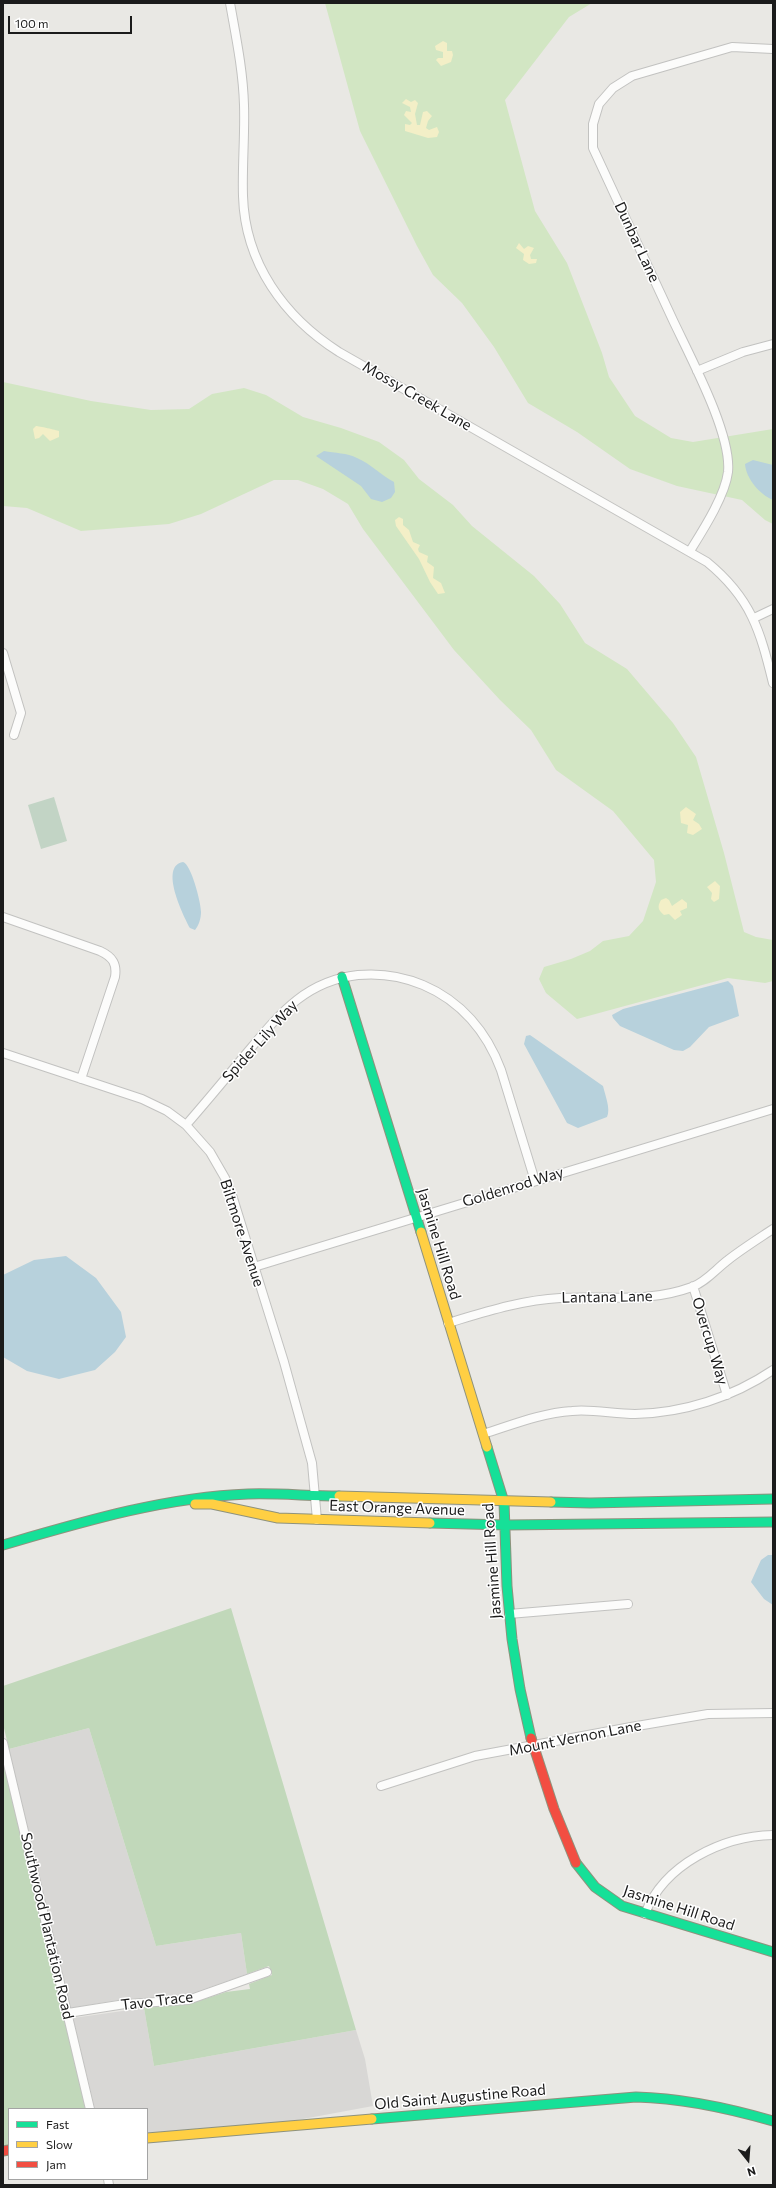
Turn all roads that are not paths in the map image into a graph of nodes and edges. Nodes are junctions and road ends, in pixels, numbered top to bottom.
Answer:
1 (230, 3) edge
2 (773, 49) edge
3 (773, 344) edge
4 (697, 371) junction
5 (690, 551) junction
6 (773, 609) edge
7 (754, 618) junction
8 (3, 653) edge
9 (773, 683) edge
10 (14, 735) dead end
11 (3, 917) edge
12 (342, 977) junction
13 (3, 1053) edge
14 (81, 1079) junction
15 (773, 1109) edge
16 (186, 1125) junction
17 (535, 1181) junction
18 (416, 1217) junction
19 (773, 1229) edge
20 (254, 1267) junction
21 (694, 1286) junction
22 (448, 1323) junction
23 (773, 1370) edge
24 (727, 1395) junction
25 (483, 1434) junction
26 (316, 1496) junction
27 (773, 1499) edge
28 (504, 1502) junction
29 (165, 1503) junction
30 (317, 1520) junction
31 (773, 1522) edge
32 (506, 1525) junction
33 (3, 1545) edge
34 (628, 1604) dead end
35 (509, 1614) junction
36 (773, 1713) edge
37 (3, 1743) edge
38 (533, 1746) junction
39 (381, 1786) dead end
40 (773, 1835) edge
41 (645, 1914) junction
42 (773, 1952) edge
43 (266, 1972) dead end
44 (68, 2013) junction
45 (90, 2108) edge
46 (773, 2121) edge
47 (148, 2138) edge

1 - 5 street, Mossy Creek Lane
2 - 4 street, Dunbar Lane
3 - 4 street
4 - 5 street, Dunbar Lane
5 - 7 street, Mossy Creek Lane
6 - 7 street
7 - 9 street, Mossy Creek Lane
8 - 10 street
11 - 14 street
12 - 16 street, Spider Lily Way
12 - 17 street, Spider Lily Way
12 - 18 street, Jasmine Hill Road
13 - 14 street, Biltmore Avenue
14 - 16 street, Biltmore Avenue
15 - 17 street, Goldenrod Way
16 - 20 street, Biltmore Avenue
17 - 18 street, Goldenrod Way
18 - 20 street, Goldenrod Way
18 - 22 street, Jasmine Hill Road
19 - 21 street, Lantana Lane
20 - 26 street, Biltmore Avenue
21 - 22 street, Lantana Lane
21 - 24 street, Overcup Way
22 - 25 street, Jasmine Hill Road
23 - 24 street
24 - 25 street
25 - 28 street, Jasmine Hill Road
26 - 28 street, East Orange Avenue
26 - 29 street, East Orange Avenue
26 - 30 street, Biltmore Avenue
27 - 28 street, East Orange Avenue
28 - 32 street, Jasmine Hill Road
29 - 30 street, East Orange Avenue
29 - 33 street, East Orange Avenue
30 - 32 street, East Orange Avenue
31 - 32 street, East Orange Avenue
32 - 35 street, Jasmine Hill Road
34 - 35 street
35 - 38 street, Jasmine Hill Road
36 - 38 street, Mount Vernon Lane
37 - 44 street, Southwood Plantation Road
38 - 39 street, Mount Vernon Lane
38 - 41 street, Jasmine Hill Road
40 - 41 street
41 - 42 street, Jasmine Hill Road
43 - 44 street, Tavo Trace
44 - 45 street, Southwood Plantation Road
46 - 47 street, Old Saint Augustine Road

